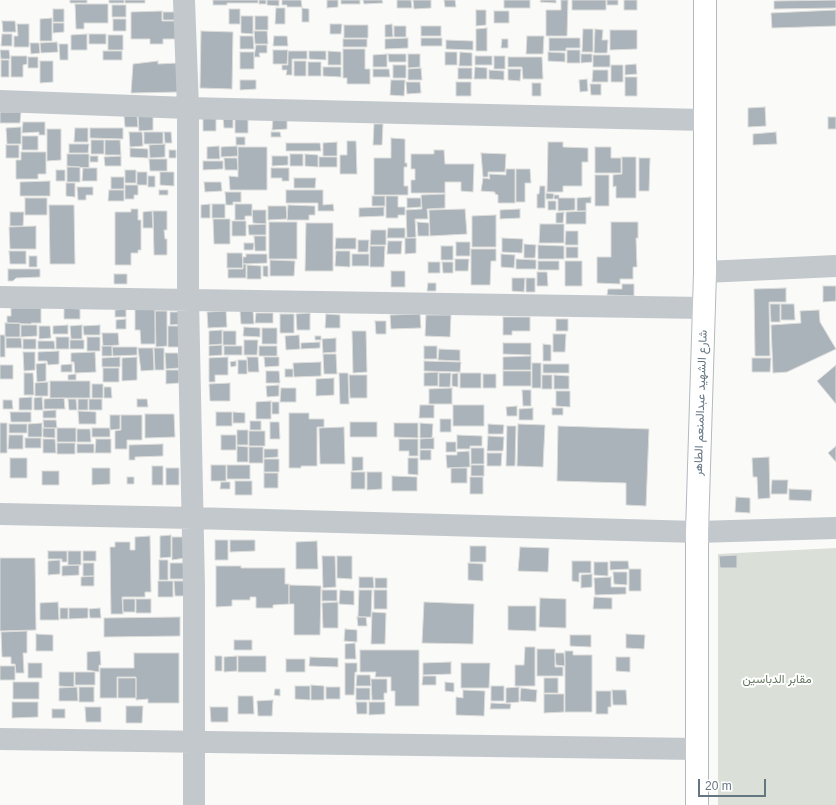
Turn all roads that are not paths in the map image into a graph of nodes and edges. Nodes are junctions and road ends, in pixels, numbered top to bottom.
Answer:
1 (184, 0) edge
2 (705, 0) edge
3 (0, 101) edge
4 (188, 108) junction
5 (704, 120) junction
6 (836, 266) edge
7 (705, 272) junction
8 (0, 297) edge
9 (188, 299) junction
10 (704, 308) junction
11 (0, 514) edge
12 (193, 518) junction
13 (836, 528) edge
14 (697, 532) junction
15 (0, 739) edge
16 (194, 743) junction
17 (697, 748) junction
18 (194, 805) edge
19 (697, 805) edge

1 - 4 street
2 - 5 street, شارع الشهيد عبدالمنعم الطاهر
3 - 4 street
4 - 5 street
4 - 9 street
5 - 7 street, شارع الشهيد عبدالمنعم الطاهر
6 - 7 street
7 - 10 street, شارع الشهيد عبدالمنعم الطاهر
8 - 9 street
9 - 10 street
9 - 12 street
10 - 14 street, شارع الشهيد عبدالمنعم الطاهر
11 - 12 street
12 - 14 street
12 - 16 street
13 - 14 street
14 - 17 street, شارع الشهيد عبدالمنعم الطاهر
15 - 16 street
16 - 17 street
16 - 18 street
17 - 19 street, شارع الشهيد عبدالمنعم الطاهر

